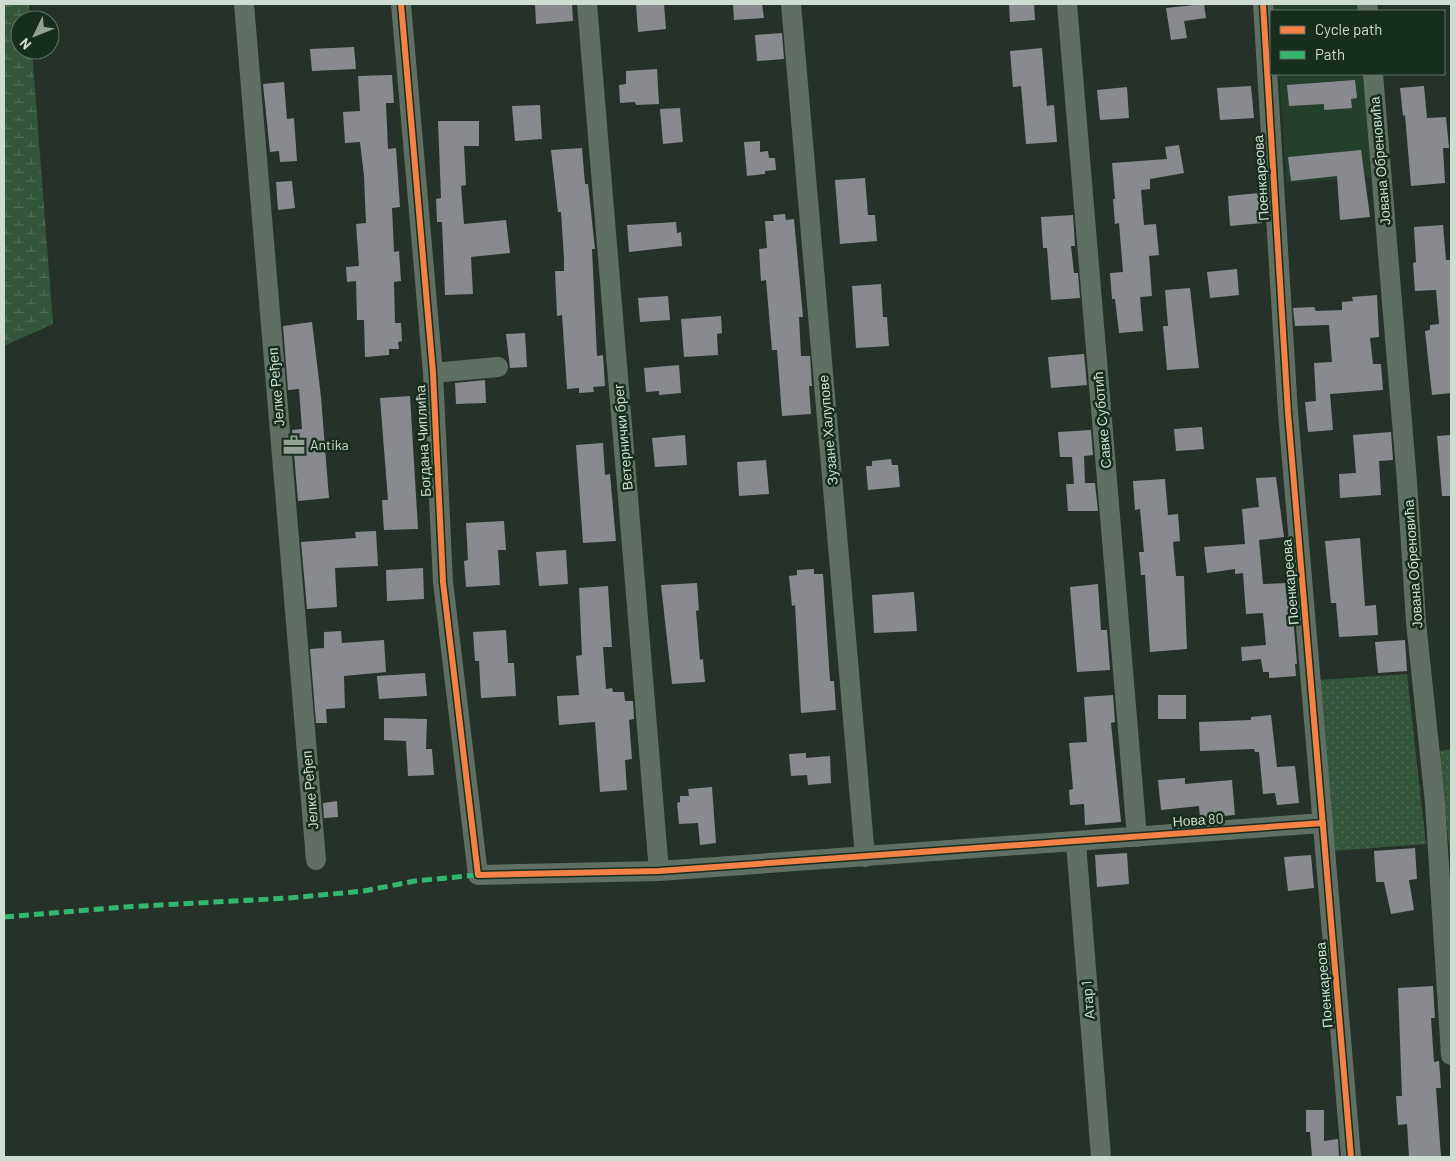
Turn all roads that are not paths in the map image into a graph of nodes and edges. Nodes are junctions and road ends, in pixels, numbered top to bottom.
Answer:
1 (244, 4) edge
2 (401, 4) edge
3 (587, 4) edge
4 (791, 4) edge
5 (1067, 4) edge
6 (1263, 4) edge
7 (1373, 75) edge
8 (498, 367) dead end
9 (433, 373) junction
10 (1323, 824) junction
11 (1137, 837) junction
12 (1076, 842) junction
13 (865, 857) junction
14 (316, 860) dead end
15 (659, 871) junction
16 (478, 876) joint
17 (1451, 1055) edge
18 (1101, 1157) edge
19 (1351, 1157) edge

1 - 14 street, Јелке Ређеп
2 - 9 street, Богдана Чиплића
3 - 15 street, Ветернички брег
4 - 13 street, Зузане Халупове
5 - 11 street, Савке Суботић
6 - 10 street, Поенкареова
7 - 17 street, Јована Обреновића
8 - 9 street
9 - 16 street, Богдана Чиплића
10 - 11 street, Нова 80
10 - 19 street, Поенкареова
11 - 12 street, Нова 80
12 - 13 street, Нова 80
12 - 18 street, Атар 1
13 - 15 street, Нова 80
15 - 16 street, Нова 80

